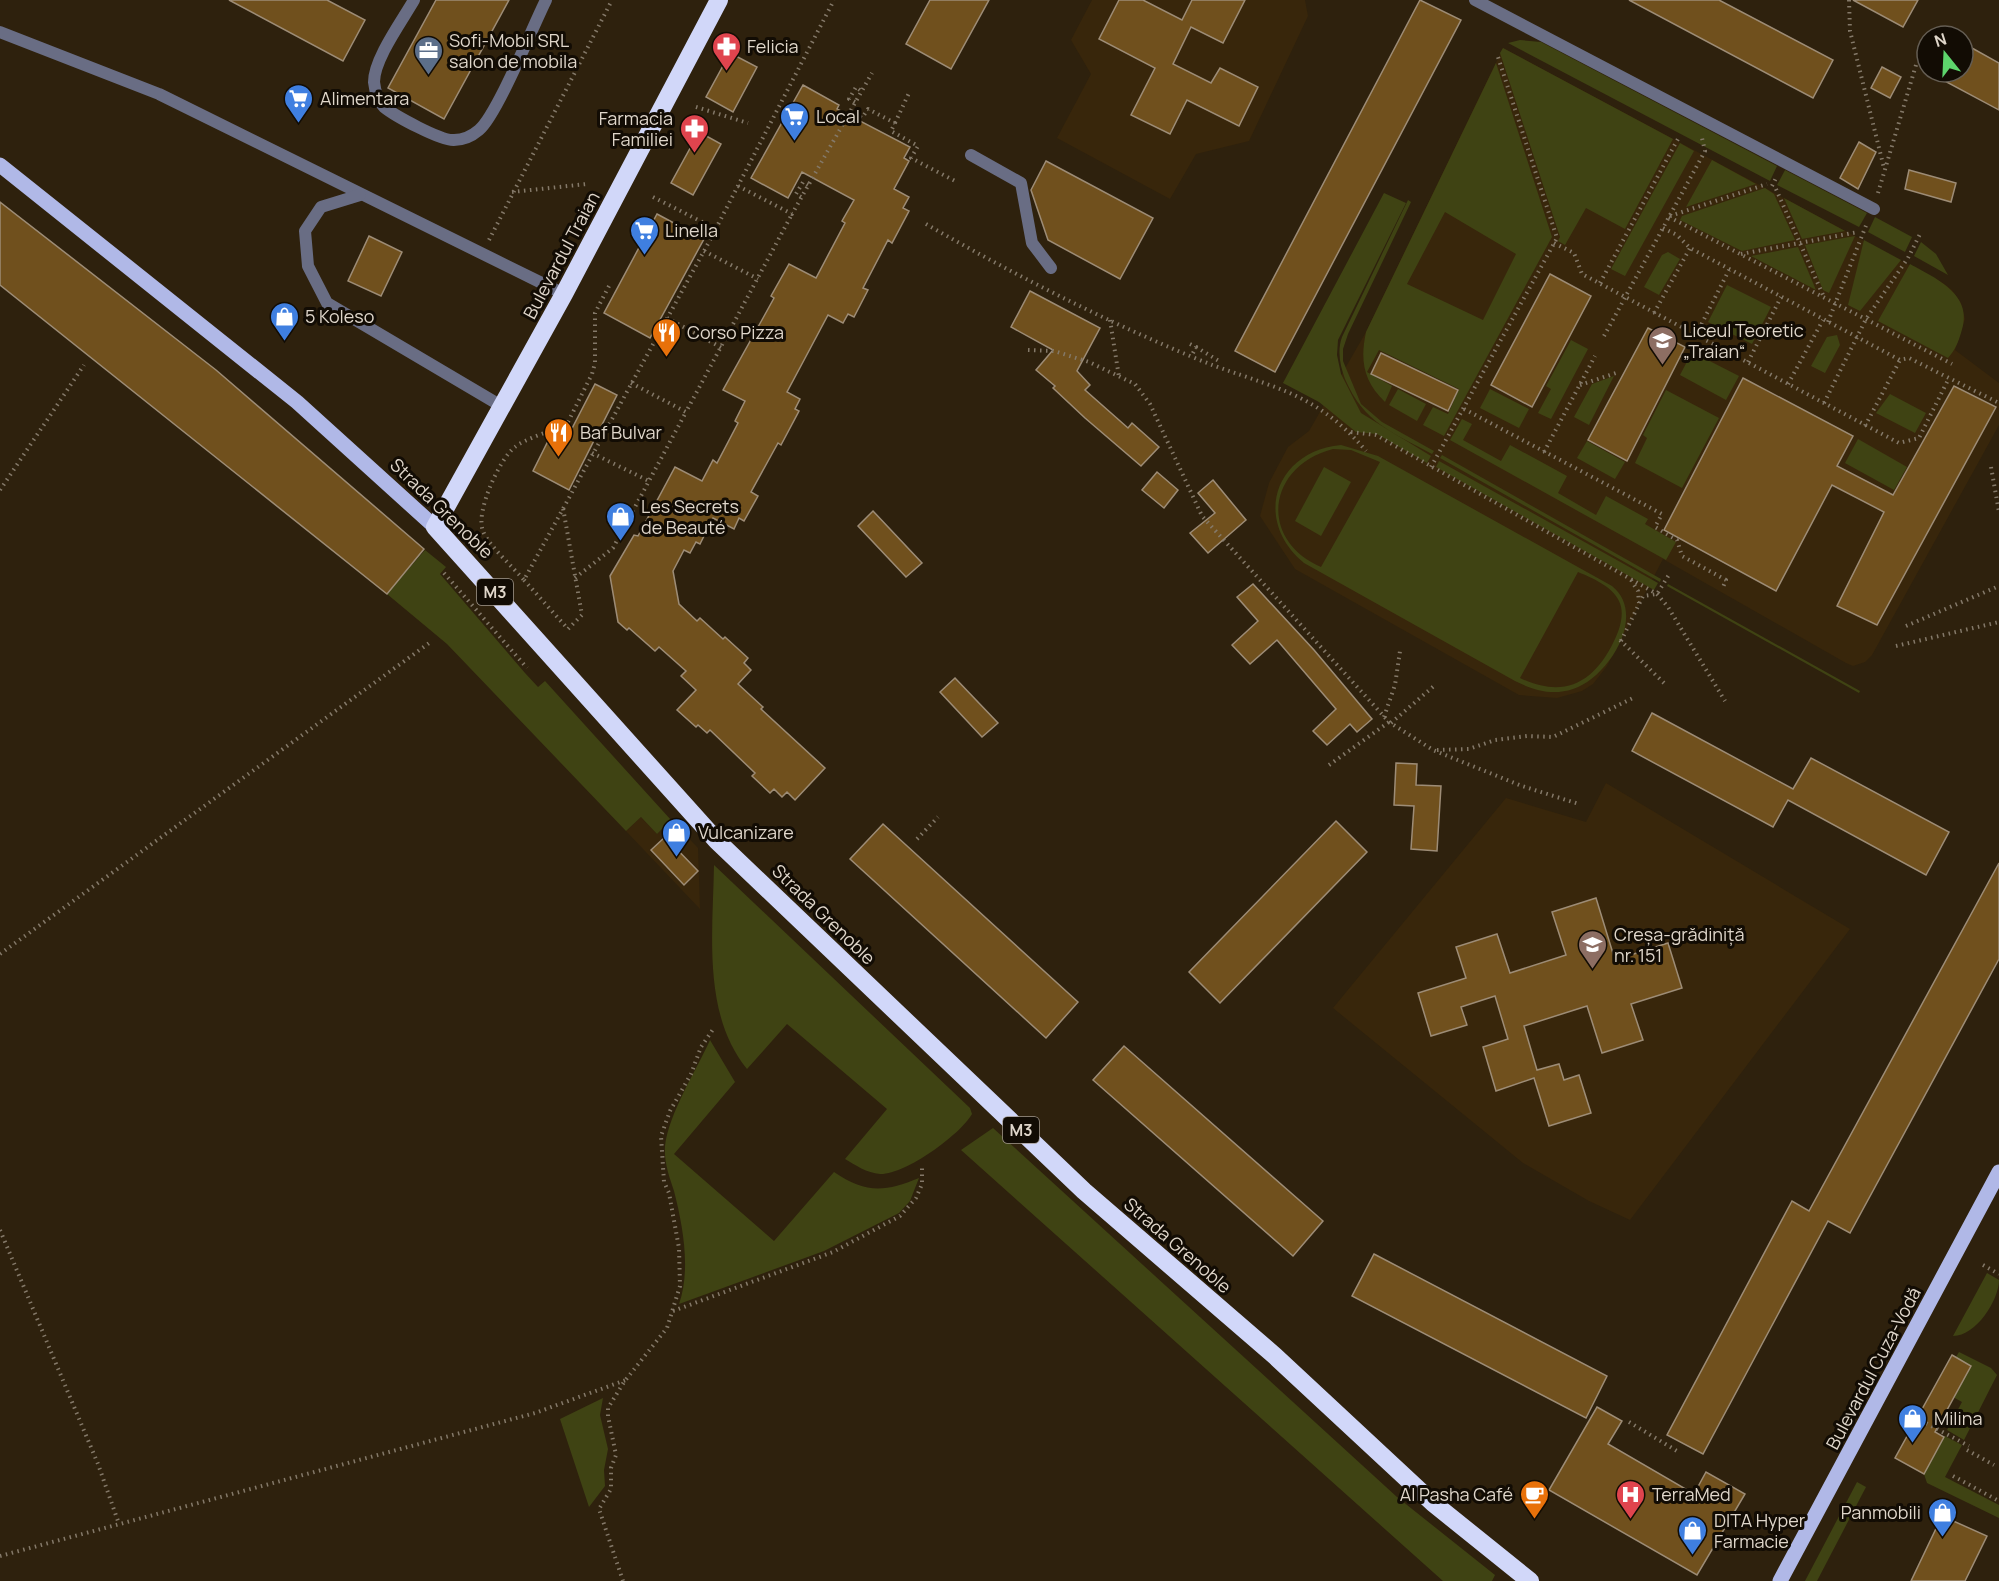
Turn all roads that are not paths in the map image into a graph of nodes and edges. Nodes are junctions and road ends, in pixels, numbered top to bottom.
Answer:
1 (414, 0) edge
2 (546, 0) edge
3 (719, 0) edge
4 (1475, 0) edge
5 (0, 33) edge
6 (971, 155) dead end
7 (0, 165) edge
8 (360, 195) junction
9 (1874, 209) road end
10 (1051, 268) dead end
11 (564, 294) junction
12 (503, 406) junction
13 (435, 527) junction
14 (1999, 1172) edge
15 (1530, 1581) edge
16 (1780, 1581) edge

1 - 2 lane
3 - 11 highway, Bulevardul Traian
4 - 9 lane
5 - 8 lane
6 - 10 lane
7 - 13 main road, Strada Grenoble
8 - 11 lane
8 - 12 lane
11 - 12 highway, Bulevardul Traian
12 - 13 highway, Bulevardul Traian
13 - 15 highway, Strada Grenoble / M3
14 - 16 main road, Bulevardul Cuza-Vodă

